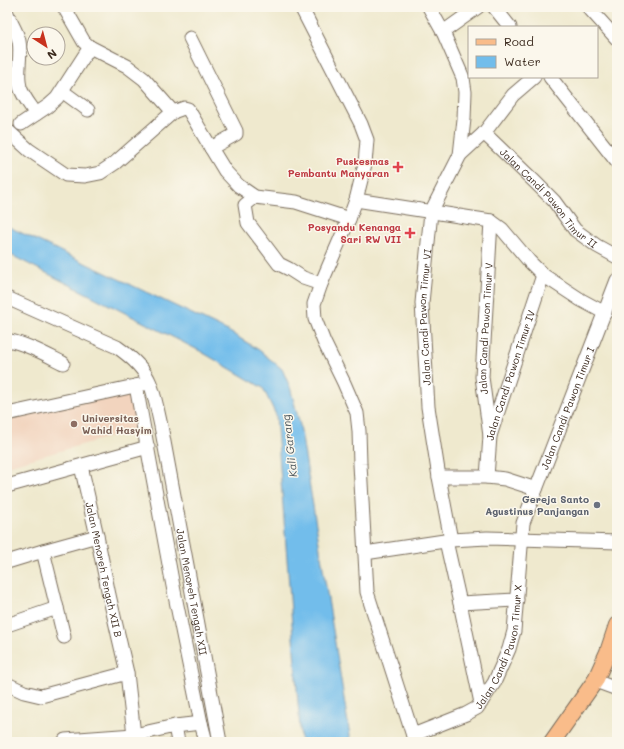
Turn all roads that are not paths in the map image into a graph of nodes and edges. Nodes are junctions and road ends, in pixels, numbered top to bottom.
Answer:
1 (64, 7) edge
2 (301, 7) edge
3 (429, 7) edge
4 (478, 7) edge
5 (494, 7) edge
6 (588, 7) edge
7 (7, 12) edge
8 (509, 26) edge
9 (442, 32) junction
10 (190, 38) dead end
11 (617, 39) edge
12 (90, 47) junction
13 (533, 78) edge
14 (551, 78) edge
15 (62, 91) junction
16 (88, 110) dead end
17 (173, 112) junction
18 (36, 114) junction
19 (21, 124) dead end
20 (7, 130) edge
21 (484, 133) junction
22 (211, 148) junction
23 (460, 155) junction
24 (617, 162) edge
25 (255, 197) junction
26 (356, 200) junction
27 (431, 212) junction
28 (349, 219) junction
29 (491, 221) junction
30 (617, 258) edge
31 (543, 275) junction
32 (617, 280) edge
33 (321, 284) junction
34 (7, 298) edge
35 (604, 313) junction
36 (7, 340) edge
37 (63, 363) dead end
38 (150, 383) junction
39 (136, 386) junction
40 (7, 414) edge
41 (490, 436) junction
42 (148, 447) junction
43 (81, 466) junction
44 (439, 477) junction
45 (487, 477) junction
46 (7, 486) edge
47 (536, 489) junction
48 (97, 536) junction
49 (522, 538) junction
50 (448, 541) junction
51 (617, 542) edge
52 (43, 551) junction
53 (365, 553) junction
54 (7, 562) edge
55 (517, 600) junction
56 (460, 603) junction
57 (57, 608) junction
58 (7, 625) edge
59 (617, 625) edge
60 (64, 637) dead end
61 (613, 653) edge
62 (127, 673) junction
63 (595, 681) junction
64 (7, 684) edge
65 (617, 689) edge
66 (481, 703) junction
67 (201, 722) junction
68 (175, 726) junction
69 (135, 738) edge
70 (414, 738) edge
71 (65, 740) dead end
72 (178, 742) edge
73 (206, 742) edge
74 (220, 742) edge
75 (552, 742) edge

1 - 12 street
2 - 26 street
3 - 9 street
4 - 9 street
5 - 8 street
6 - 11 street
7 - 18 street
9 - 23 street
10 - 22 street
12 - 15 street
12 - 17 street
13 - 21 street
14 - 24 street
15 - 16 street
15 - 18 street
17 - 20 street
17 - 22 street
18 - 19 street
21 - 23 street
21 - 30 street, Jalan Candi Pawon Timur II
22 - 25 street
23 - 27 street
25 - 28 street
25 - 33 street
26 - 27 street
26 - 28 street
27 - 29 street
27 - 44 street, Jalan Candi Pawon Timur VI
28 - 33 street
29 - 31 street
29 - 41 street, Jalan Candi Pawon Timur V
31 - 35 street
31 - 41 street, Jalan Candi Pawon Timur IV
32 - 35 street, Jalan Candi Pawon Timur I
33 - 53 street
34 - 38 street, Jalan Menoreh Tengah XII
35 - 47 street, Jalan Candi Pawon Timur I
36 - 37 street
38 - 39 street
38 - 74 street, Jalan Menoreh Tengah XII
39 - 40 street
39 - 42 street
41 - 45 street, Jalan Candi Pawon Timur IV
42 - 43 street
42 - 67 street
43 - 46 street
43 - 48 street, Jalan Menoreh Tengah XII B
44 - 45 street
44 - 50 street, Jalan Candi Pawon Timur VI
45 - 47 street
47 - 49 street, Jalan Candi Pawon Timur I
48 - 52 street
48 - 62 street, Jalan Menoreh Tengah XII B
49 - 50 street
49 - 51 street
49 - 55 street, Jalan Candi Pawon Timur X
50 - 53 street
50 - 56 street, Jalan Candi Pawon Timur VI
52 - 54 street
52 - 57 street
53 - 70 street
55 - 56 street
55 - 66 street, Jalan Candi Pawon Timur X
56 - 66 street, Jalan Candi Pawon Timur VI
57 - 58 street
57 - 60 street
59 - 61 main road
61 - 63 main road
62 - 64 street
62 - 69 street, Jalan Menoreh Tengah XII B
63 - 65 street
63 - 75 main road
66 - 70 street, Jalan Candi Pawon Timur X
67 - 68 street
67 - 73 street
68 - 69 street
68 - 72 street
69 - 71 street

